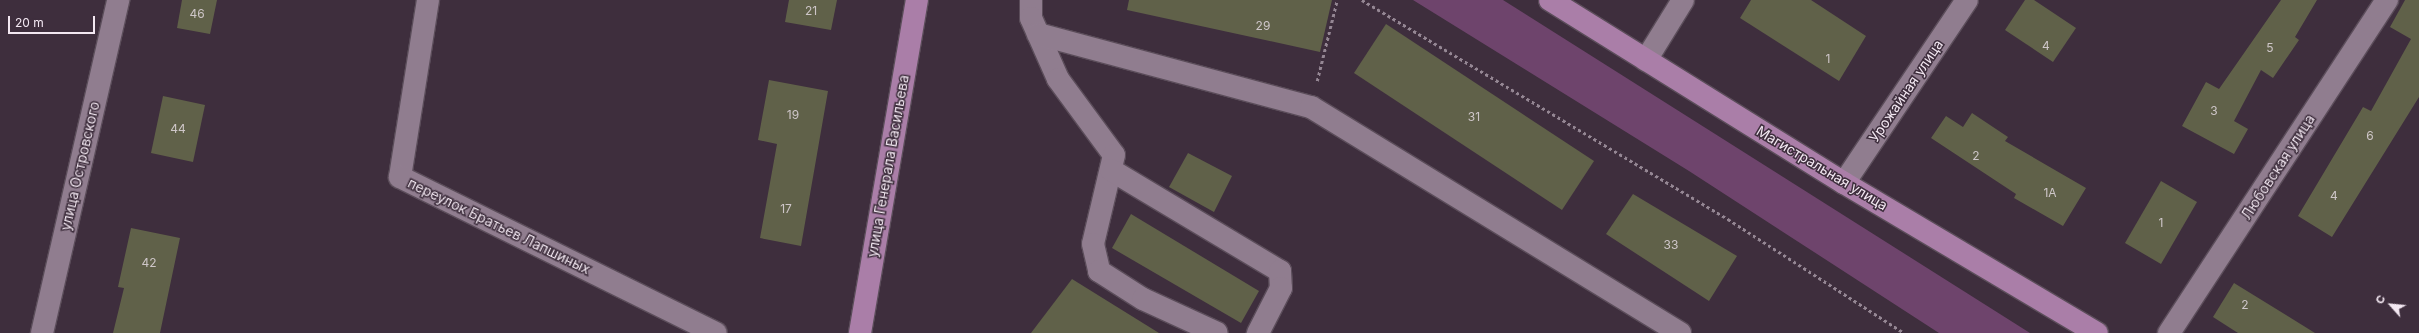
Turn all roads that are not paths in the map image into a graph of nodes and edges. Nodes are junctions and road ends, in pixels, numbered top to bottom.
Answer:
1 (118, 0) edge
2 (428, 0) edge
3 (916, 0) edge
4 (1031, 0) edge
5 (1550, 0) edge
6 (1683, 0) edge
7 (1967, 0) edge
8 (2387, 0) edge
9 (1038, 34) junction
10 (1646, 60) junction
11 (1110, 170) junction
12 (1844, 183) junction
13 (42, 333) edge
14 (715, 333) edge
15 (860, 333) edge
16 (1217, 333) edge
17 (1258, 333) edge
18 (1680, 333) edge
19 (2097, 333) edge
20 (2169, 333) edge

1 - 13 street, улица Островского
2 - 14 street, переулок Братьев Лапшиных
3 - 15 main road, улица Генерала Васильева
4 - 9 street
5 - 10 main road, Магистральная улица
6 - 10 street
7 - 12 street, Урожайная улица
8 - 20 street, Любовская улица
9 - 11 street
9 - 18 street
10 - 12 main road, Магистральная улица
11 - 16 street
11 - 17 street
12 - 19 main road, Магистральная улица

